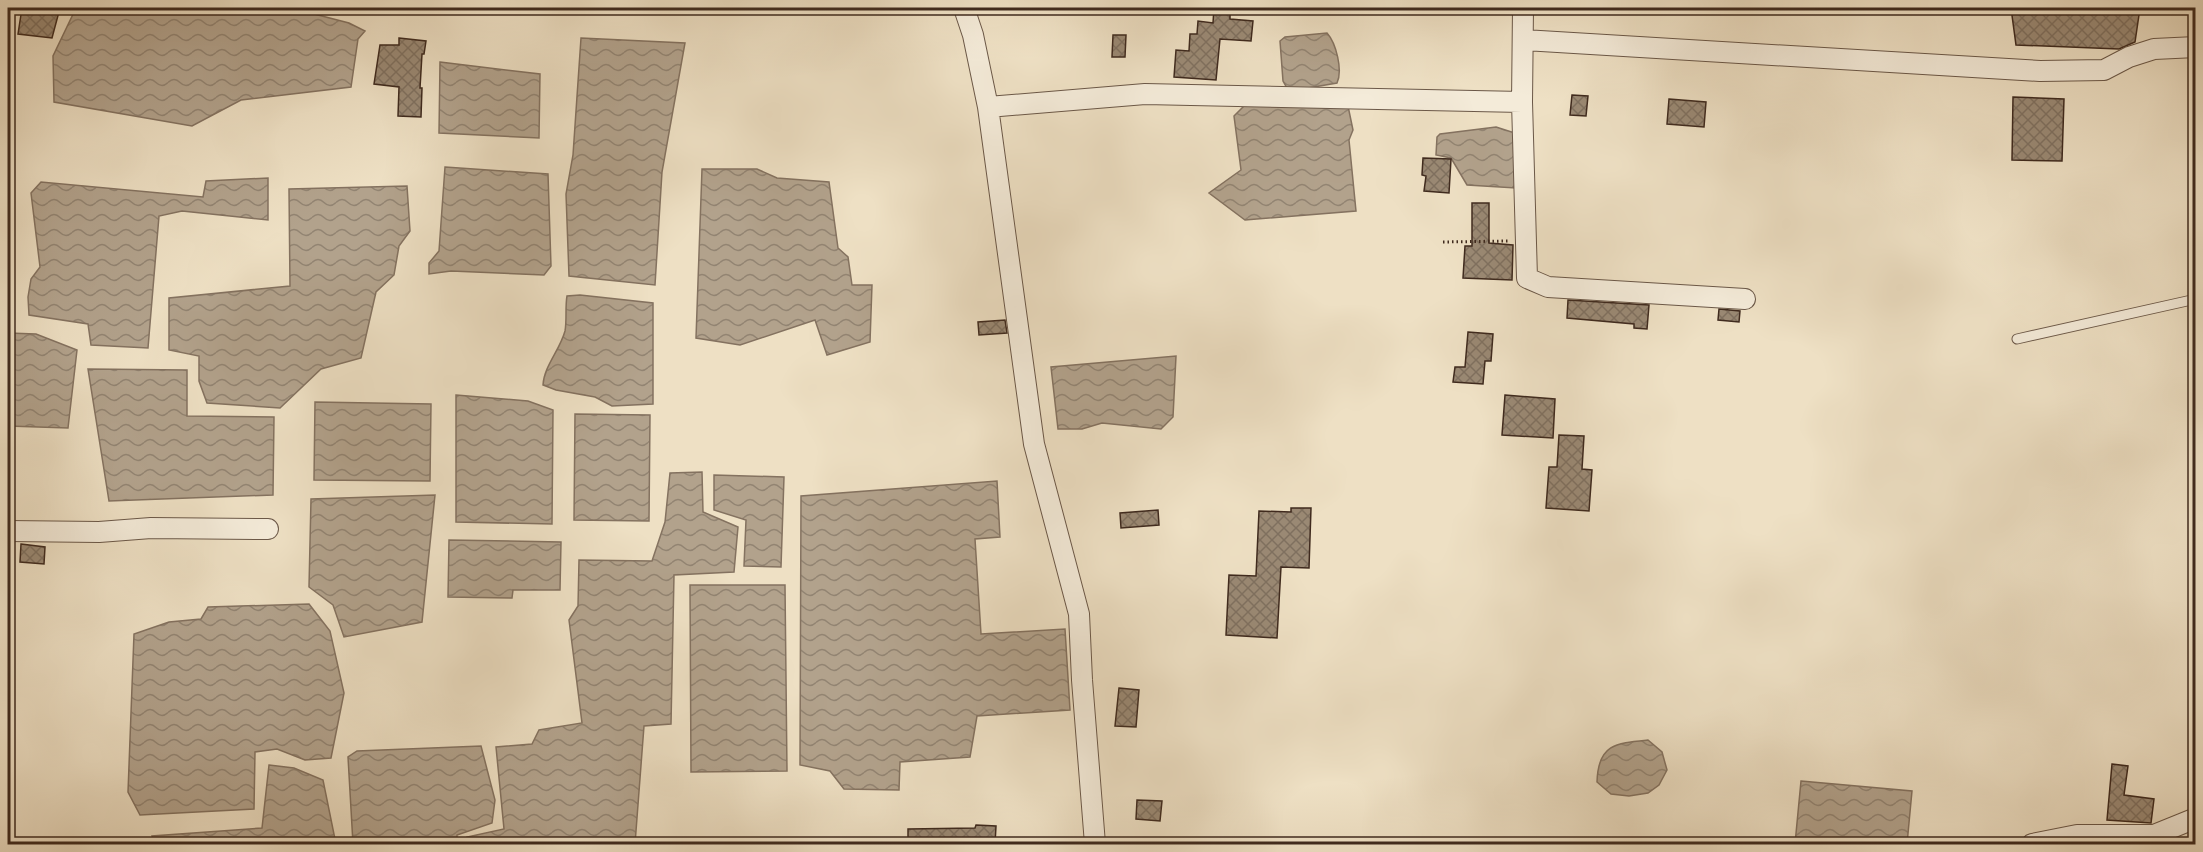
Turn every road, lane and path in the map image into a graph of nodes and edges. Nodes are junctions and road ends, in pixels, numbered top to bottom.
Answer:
1 (964, 8) edge
2 (1523, 8) edge
3 (1523, 40) junction
4 (2196, 47) edge
5 (1522, 102) junction
6 (988, 107) junction
7 (1526, 240) junction
8 (1443, 242) dead end
9 (1745, 298) dead end
10 (2196, 299) edge
11 (2017, 339) dead end
12 (268, 529) dead end
13 (8, 531) edge
14 (2196, 818) edge
15 (1095, 844) edge
16 (2032, 844) edge

1 - 6 street
2 - 3 street
3 - 4 street
3 - 5 street
5 - 6 street
5 - 7 street
6 - 15 street
7 - 8 path
7 - 9 street
10 - 11 lane
12 - 13 street
14 - 16 street

